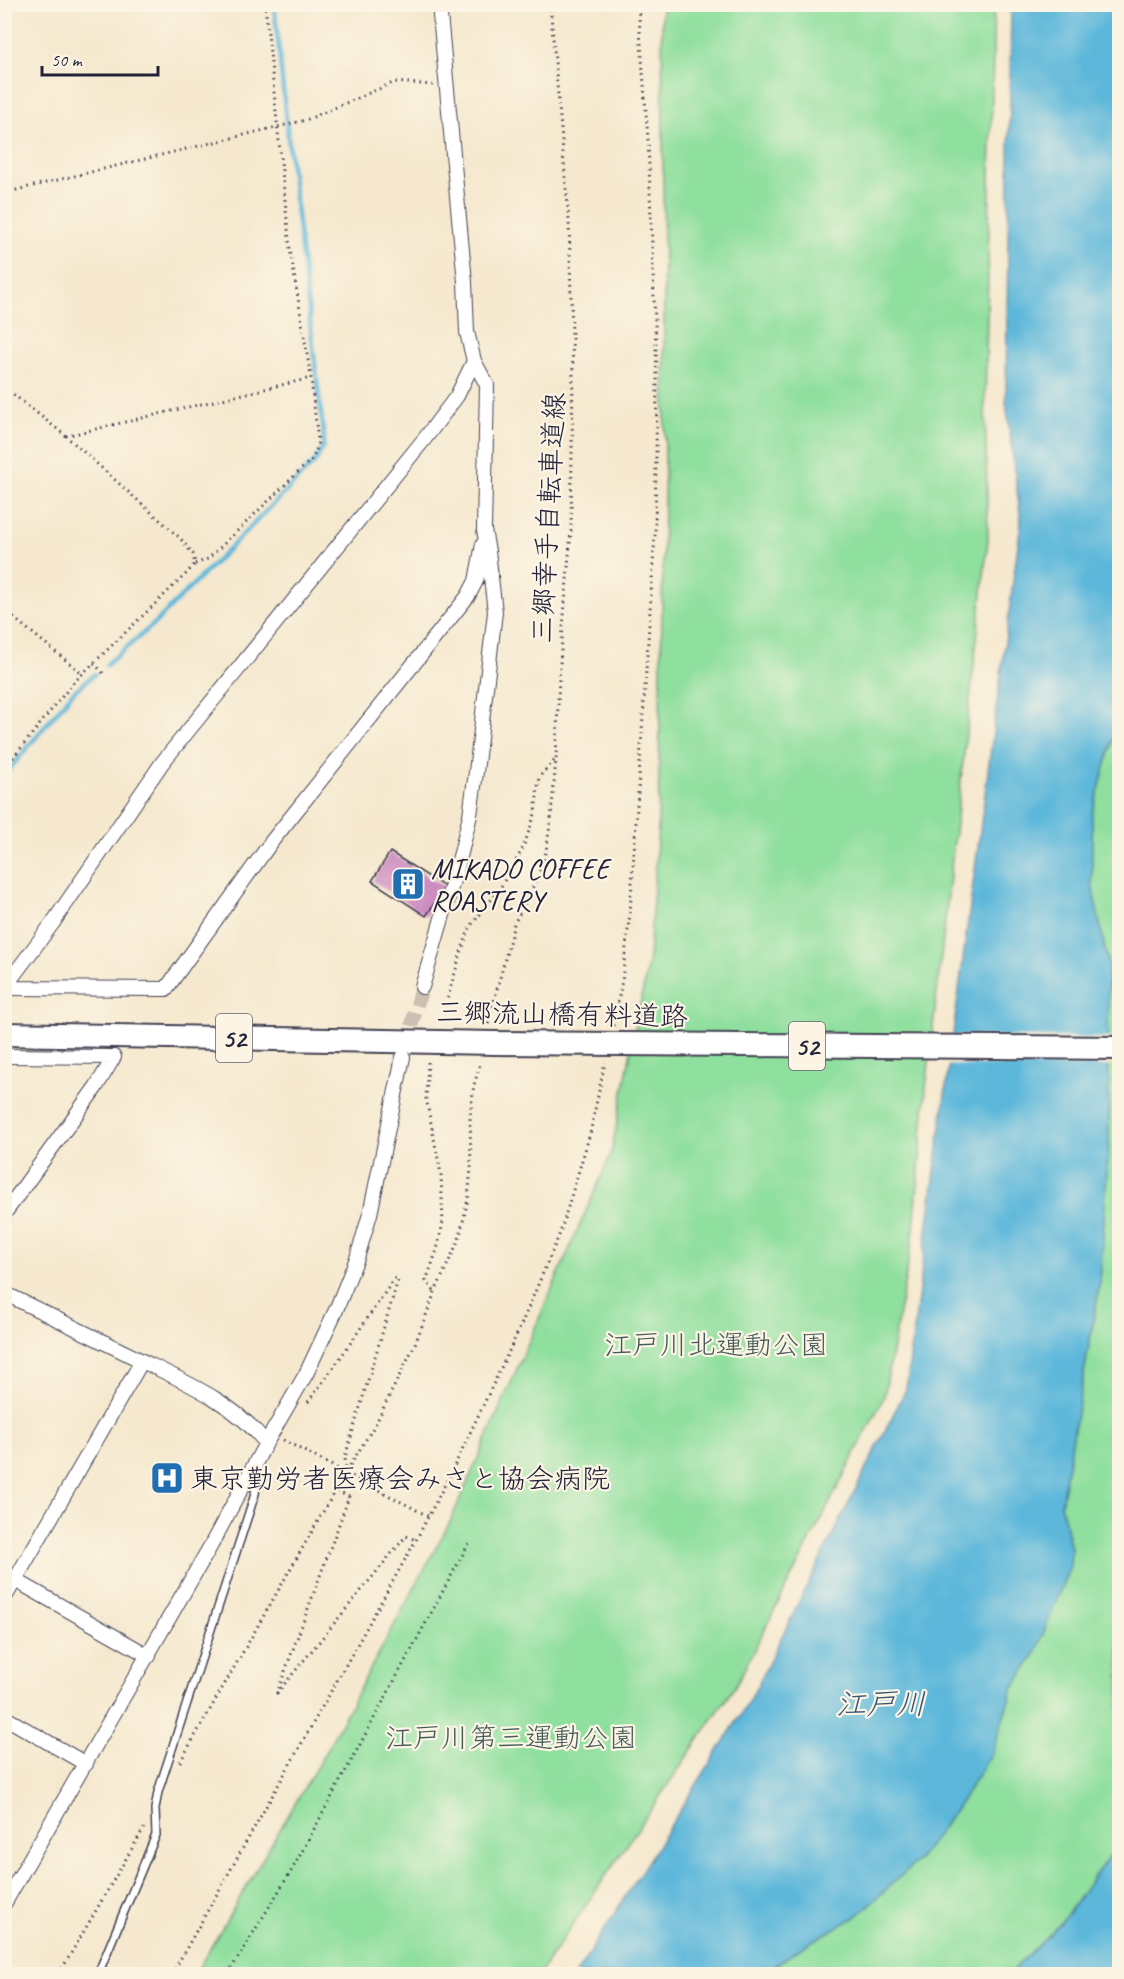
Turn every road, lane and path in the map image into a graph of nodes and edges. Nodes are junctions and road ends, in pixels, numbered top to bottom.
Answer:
1 (266, 4) edge
2 (438, 4) edge
3 (550, 4) edge
4 (638, 4) edge
5 (445, 86) junction
6 (279, 127) junction
7 (4, 193) edge
8 (474, 361) junction
9 (311, 378) junction
10 (4, 387) edge
11 (66, 436) junction
12 (484, 530) junction
13 (195, 564) junction
14 (4, 610) edge
15 (94, 663) junction
16 (103, 673) dead end
17 (83, 674) junction
18 (556, 759) junction
19 (4, 769) edge
20 (422, 987) tunnel mouth
21 (4, 988) edge
22 (447, 1004) dead end
23 (491, 1033) junction
24 (4, 1034) edge
25 (611, 1035) dead end
26 (1119, 1048) edge
27 (4, 1056) edge
28 (403, 1057) tunnel mouth
29 (606, 1057) dead end
30 (428, 1062) dead end
31 (481, 1062) dead end
32 (4, 1214) edge
33 (435, 1292) junction
34 (4, 1293) edge
35 (142, 1361) junction
36 (306, 1404) dead end
37 (269, 1444) junction
38 (346, 1472) junction
39 (337, 1491) junction
40 (428, 1516) junction
41 (416, 1540) junction
42 (469, 1543) dead end
43 (15, 1580) junction
44 (4, 1599) edge
45 (149, 1656) junction
46 (4, 1717) edge
47 (86, 1764) junction
48 (176, 1770) dead end
49 (155, 1809) junction
50 (4, 1904) edge
51 (59, 1974) edge
52 (98, 1974) edge
53 (172, 1974) edge
54 (228, 1974) edge

1 - 6 path
2 - 5 street
3 - 18 path, 三郷幸手自転車道線
4 - 25 path
5 - 6 path
5 - 8 street
6 - 7 path
6 - 9 path
8 - 12 street
8 - 21 street
9 - 11 path
9 - 13 path
10 - 11 path
11 - 13 path
12 - 20 street
12 - 21 street
13 - 15 path
14 - 17 path
15 - 16 path
15 - 17 path
17 - 19 path
18 - 22 path
18 - 23 path, 三郷幸手自転車道線
23 - 24 main road, 三郷流山橋有料道路 / 52
23 - 26 main road, 三郷流山橋有料道路 / 52, bridge
27 - 32 street
28 - 37 street
29 - 40 path
30 - 33 path
31 - 33 path
33 - 38 path
34 - 35 street
35 - 37 street
35 - 43 street
36 - 38 path
37 - 38 path
37 - 45 street
37 - 49 lane
38 - 39 path
38 - 40 path
39 - 41 path
39 - 48 path
40 - 41 path
41 - 53 path
42 - 54 path
43 - 44 street
43 - 45 street
45 - 47 street
46 - 47 street
47 - 50 street
49 - 51 path
49 - 52 lane

